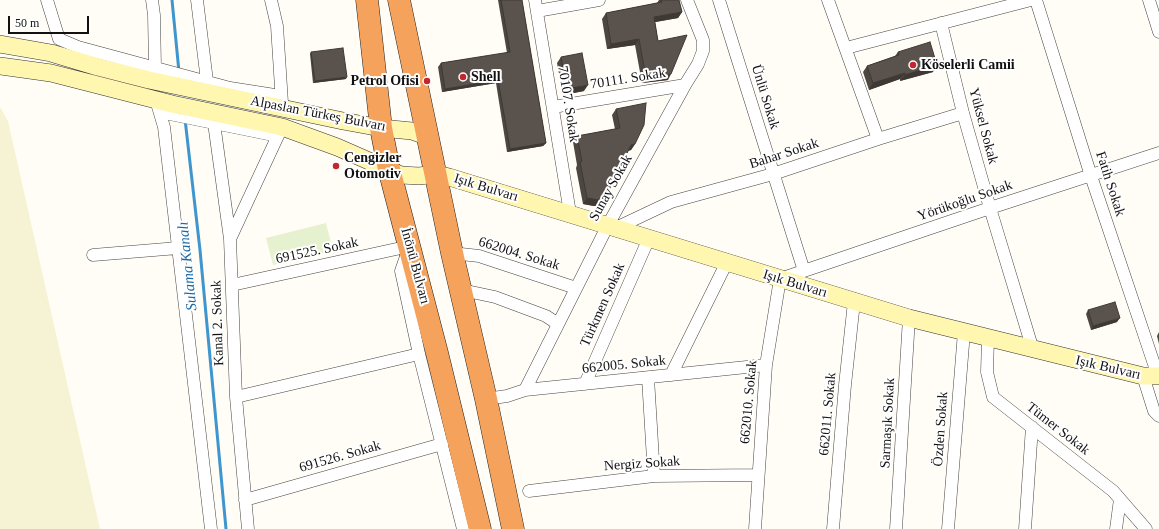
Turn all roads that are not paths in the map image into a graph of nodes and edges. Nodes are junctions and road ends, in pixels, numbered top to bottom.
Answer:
1 (47, 0) edge
2 (152, 0) edge
3 (196, 0) edge
4 (271, 0) edge
5 (367, 0) edge
6 (399, 0) edge
7 (599, 0) edge
8 (686, 0) edge
9 (719, 0) edge
10 (828, 0) edge
11 (1031, 0) edge
12 (1036, 0) edge
13 (1149, 0) edge
14 (536, 5) edge
15 (941, 24) junction
16 (1159, 32) edge
17 (0, 44) edge
18 (846, 48) junction
19 (0, 66) edge
20 (152, 74) junction
21 (204, 84) junction
22 (685, 85) junction
23 (282, 102) junction
24 (553, 107) junction
25 (167, 108) junction
26 (963, 113) junction
27 (205, 118) junction
28 (381, 128) junction
29 (280, 132) junction
30 (429, 137) junction
31 (878, 139) junction
32 (1159, 152) edge
33 (389, 169) junction
34 (436, 174) junction
35 (773, 174) junction
36 (1091, 176) junction
37 (990, 208) junction
38 (570, 213) junction
39 (612, 226) junction
40 (230, 238) junction
41 (649, 238) junction
42 (410, 246) junction
43 (178, 248) junction
44 (452, 253) junction
45 (93, 255) dead end
46 (726, 262) junction
47 (804, 271) junction
48 (780, 279) junction
49 (232, 285) junction
50 (576, 288) junction
51 (462, 290) junction
52 (854, 302) junction
53 (909, 318) junction
54 (558, 324) junction
55 (964, 332) junction
56 (988, 338) junction
57 (1033, 350) junction
58 (419, 354) junction
59 (766, 365) junction
60 (671, 375) junction
61 (1153, 376) edge
62 (648, 378) junction
63 (585, 384) junction
64 (525, 390) junction
65 (236, 397) junction
66 (486, 399) junction
67 (1159, 416) edge
68 (1032, 427) junction
69 (442, 444) junction
70 (758, 475) junction
71 (654, 476) junction
72 (529, 491) dead end
73 (1120, 499) junction
74 (246, 500) junction
75 (211, 529) edge
76 (248, 529) edge
77 (463, 529) edge
78 (480, 529) edge
79 (513, 529) edge
80 (755, 529) edge
81 (833, 529) edge
82 (896, 529) edge
83 (948, 529) edge
84 (1025, 529) edge
85 (1116, 529) edge
86 (1146, 529) edge

1 - 20 street
2 - 20 street
3 - 21 street
4 - 23 street
5 - 28 highway, İnönü Bulvarı
6 - 30 highway
7 - 14 street
8 - 22 street, Sunay Sokak
9 - 35 street, Ünlü Sokak
10 - 18 street
11 - 15 street
12 - 36 street, Fatih Sokak
13 - 16 street
14 - 24 street, 70107. Sokak
15 - 18 street
15 - 26 street, Yüksel Sokak
17 - 20 main road
18 - 31 street
19 - 25 main road
20 - 21 main road, Alpaslan Türkeş Bulvarı
20 - 21 street
21 - 23 main road, Alpaslan Türkeş Bulvarı
22 - 24 street, 70111. Sokak
22 - 39 street, Sunay Sokak
23 - 28 main road, Alpaslan Türkeş Bulvarı
24 - 38 street, 70107. Sokak
25 - 27 main road, Alpaslan Türkeş Bulvarı
25 - 43 street
26 - 31 street, Bahar Sokak
26 - 37 street, Yüksel Sokak
27 - 29 main road, Alpaslan Türkeş Bulvarı
27 - 40 street
28 - 30 main road, Alpaslan Türkeş Bulvarı
28 - 33 highway, İnönü Bulvarı
29 - 33 main road, Alpaslan Türkeş Bulvarı
29 - 40 street, Kanal 2. Sokak
30 - 34 highway
31 - 35 street, Bahar Sokak
32 - 36 street, Yörükoğlu Sokak
33 - 34 main road, Alpaslan Türkeş Bulvarı
33 - 42 highway, İnönü Bulvarı
34 - 38 main road, Işık Bulvarı
34 - 44 highway
35 - 39 street, Bahar Sokak
35 - 47 street, Ünlü Sokak
36 - 37 street, Yörükoğlu Sokak
36 - 61 street, Fatih Sokak
37 - 47 street, Yörükoğlu Sokak
37 - 57 street, Yüksel Sokak
38 - 39 main road, Işık Bulvarı
39 - 41 main road, Işık Bulvarı
39 - 50 street, Sunay Sokak
40 - 49 street, Kanal 2. Sokak
41 - 46 main road, Işık Bulvarı
41 - 63 street, Türkmen Sokak
42 - 49 street, 691525. Sokak
42 - 58 street
42 - 78 highway, İnönü Bulvarı
43 - 45 street
43 - 75 street
44 - 50 street, 662004. Sokak
44 - 51 highway
46 - 48 main road, Işık Bulvarı
46 - 60 street
47 - 48 street, Yörükoğlu Sokak
48 - 52 main road, Işık Bulvarı
48 - 59 street, 662010. Sokak
49 - 65 street, Kanal 2. Sokak
50 - 54 street, Sunay Sokak
51 - 54 street
51 - 66 highway
52 - 53 main road, Işık Bulvarı
52 - 81 street, 662011. Sokak
53 - 55 main road, Işık Bulvarı
53 - 82 street, Sarmaşık Sokak
54 - 64 street, Sunay Sokak
55 - 56 main road, Işık Bulvarı
55 - 83 street, Özden Sokak
56 - 57 main road, Işık Bulvarı
56 - 68 street, Tümer Sokak
57 - 61 main road, Işık Bulvarı
58 - 65 street
58 - 69 street
59 - 60 street, 662005. Sokak
59 - 70 street, 662010. Sokak
60 - 62 street, 662005. Sokak
61 - 67 street, Fatih Sokak
62 - 63 street, 662005. Sokak
62 - 71 street
63 - 64 street, 662005. Sokak
64 - 66 street, 662005. Sokak
65 - 74 street, Kanal 2. Sokak
66 - 79 highway
68 - 73 street, Tümer Sokak
68 - 84 street
69 - 74 street, 691526. Sokak
69 - 77 street
70 - 71 street, Nergiz Sokak
70 - 80 street, 662010. Sokak
71 - 72 street, Nergiz Sokak
73 - 85 street
73 - 86 street, Tümer Sokak
74 - 76 street, Kanal 2. Sokak

